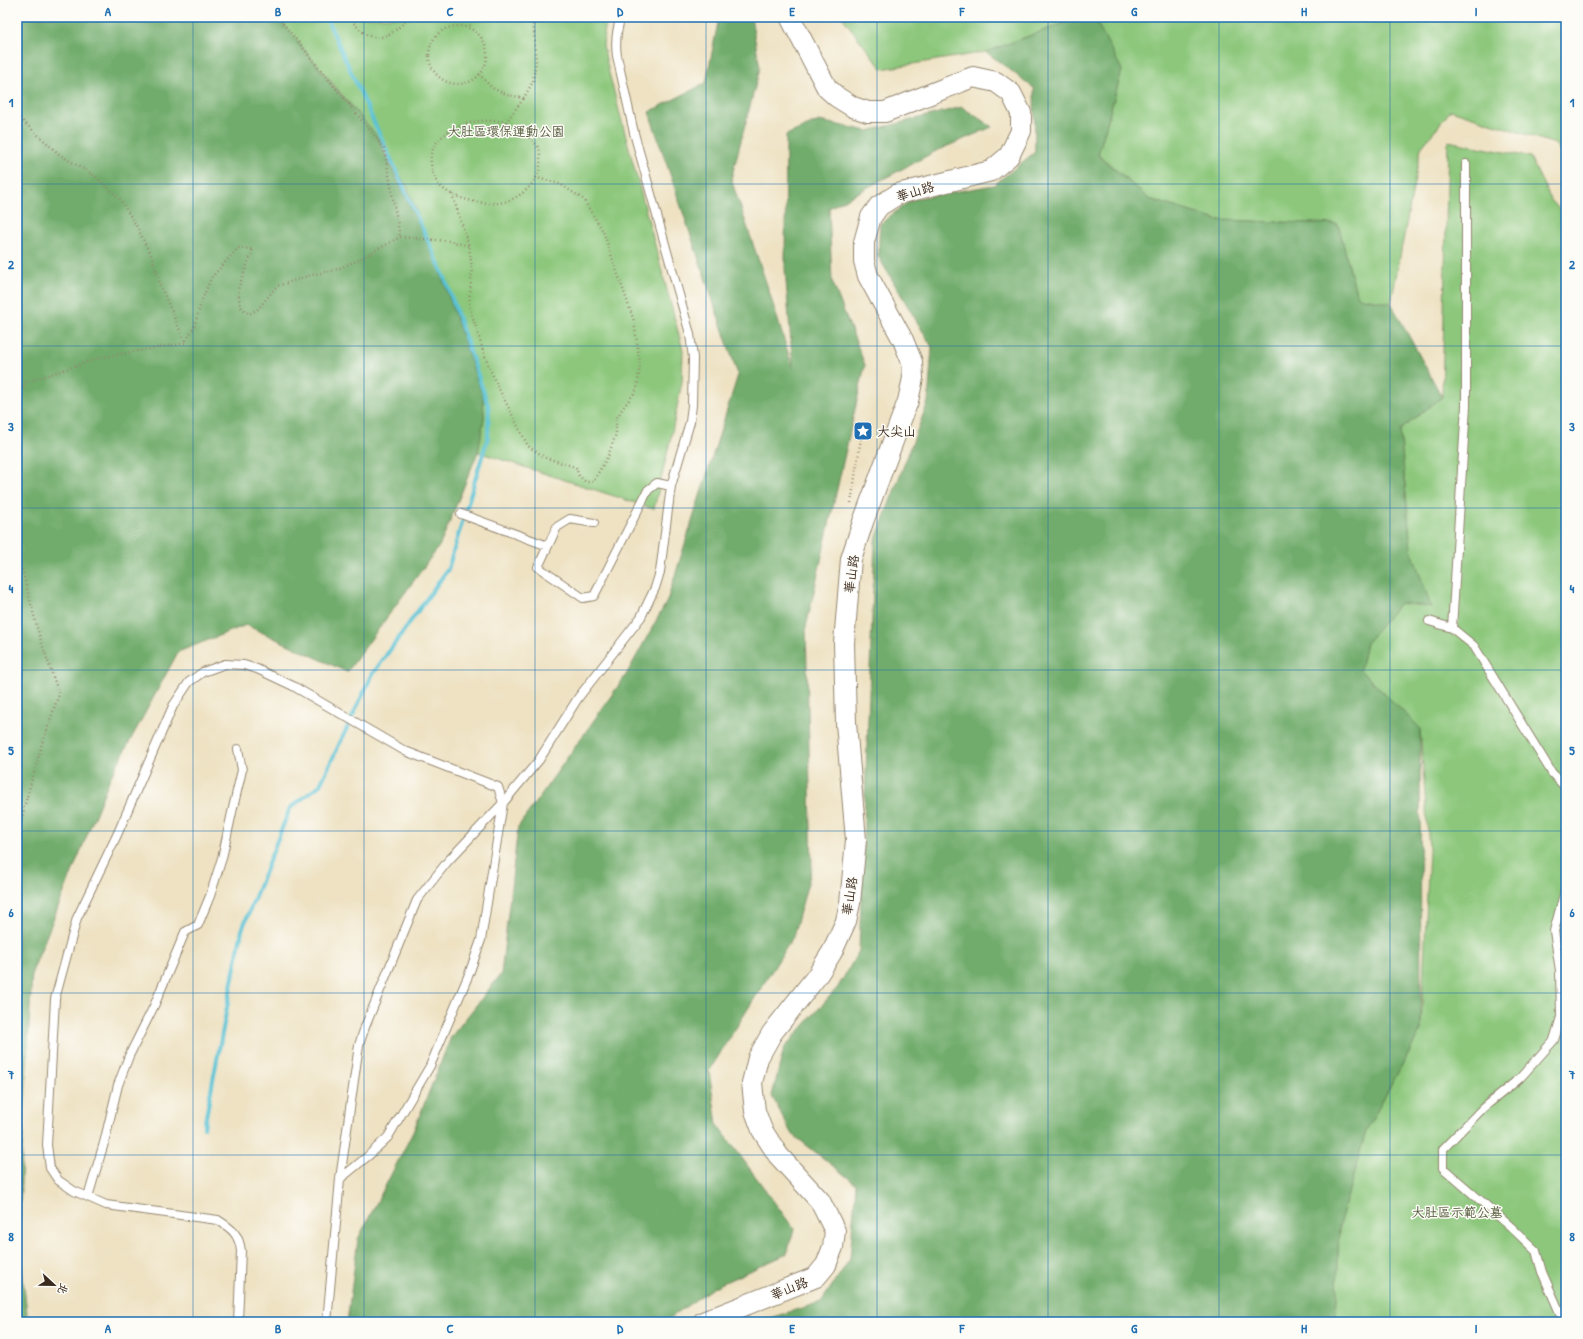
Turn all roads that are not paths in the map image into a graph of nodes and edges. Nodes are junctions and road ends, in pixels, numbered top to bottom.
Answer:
1 (621, 17) edge
2 (790, 17) edge
3 (1466, 164) dead end
4 (671, 486) junction
5 (461, 514) dead end
6 (594, 523) dead end
7 (548, 546) junction
8 (1429, 621) dead end
9 (1452, 628) junction
10 (238, 749) dead end
11 (1566, 788) edge
12 (503, 803) junction
13 (1566, 887) edge
14 (340, 1179) junction
15 (88, 1197) junction
16 (238, 1322) edge
17 (327, 1322) edge
18 (703, 1322) edge
19 (1564, 1322) edge

1 - 4 lane
2 - 18 street, 華山路
3 - 9 lane
4 - 7 lane
4 - 12 lane
5 - 7 lane
6 - 7 lane
8 - 9 lane
9 - 11 lane
10 - 15 lane
12 - 14 lane
12 - 14 lane
12 - 15 lane
13 - 19 lane
14 - 17 lane
15 - 16 lane

